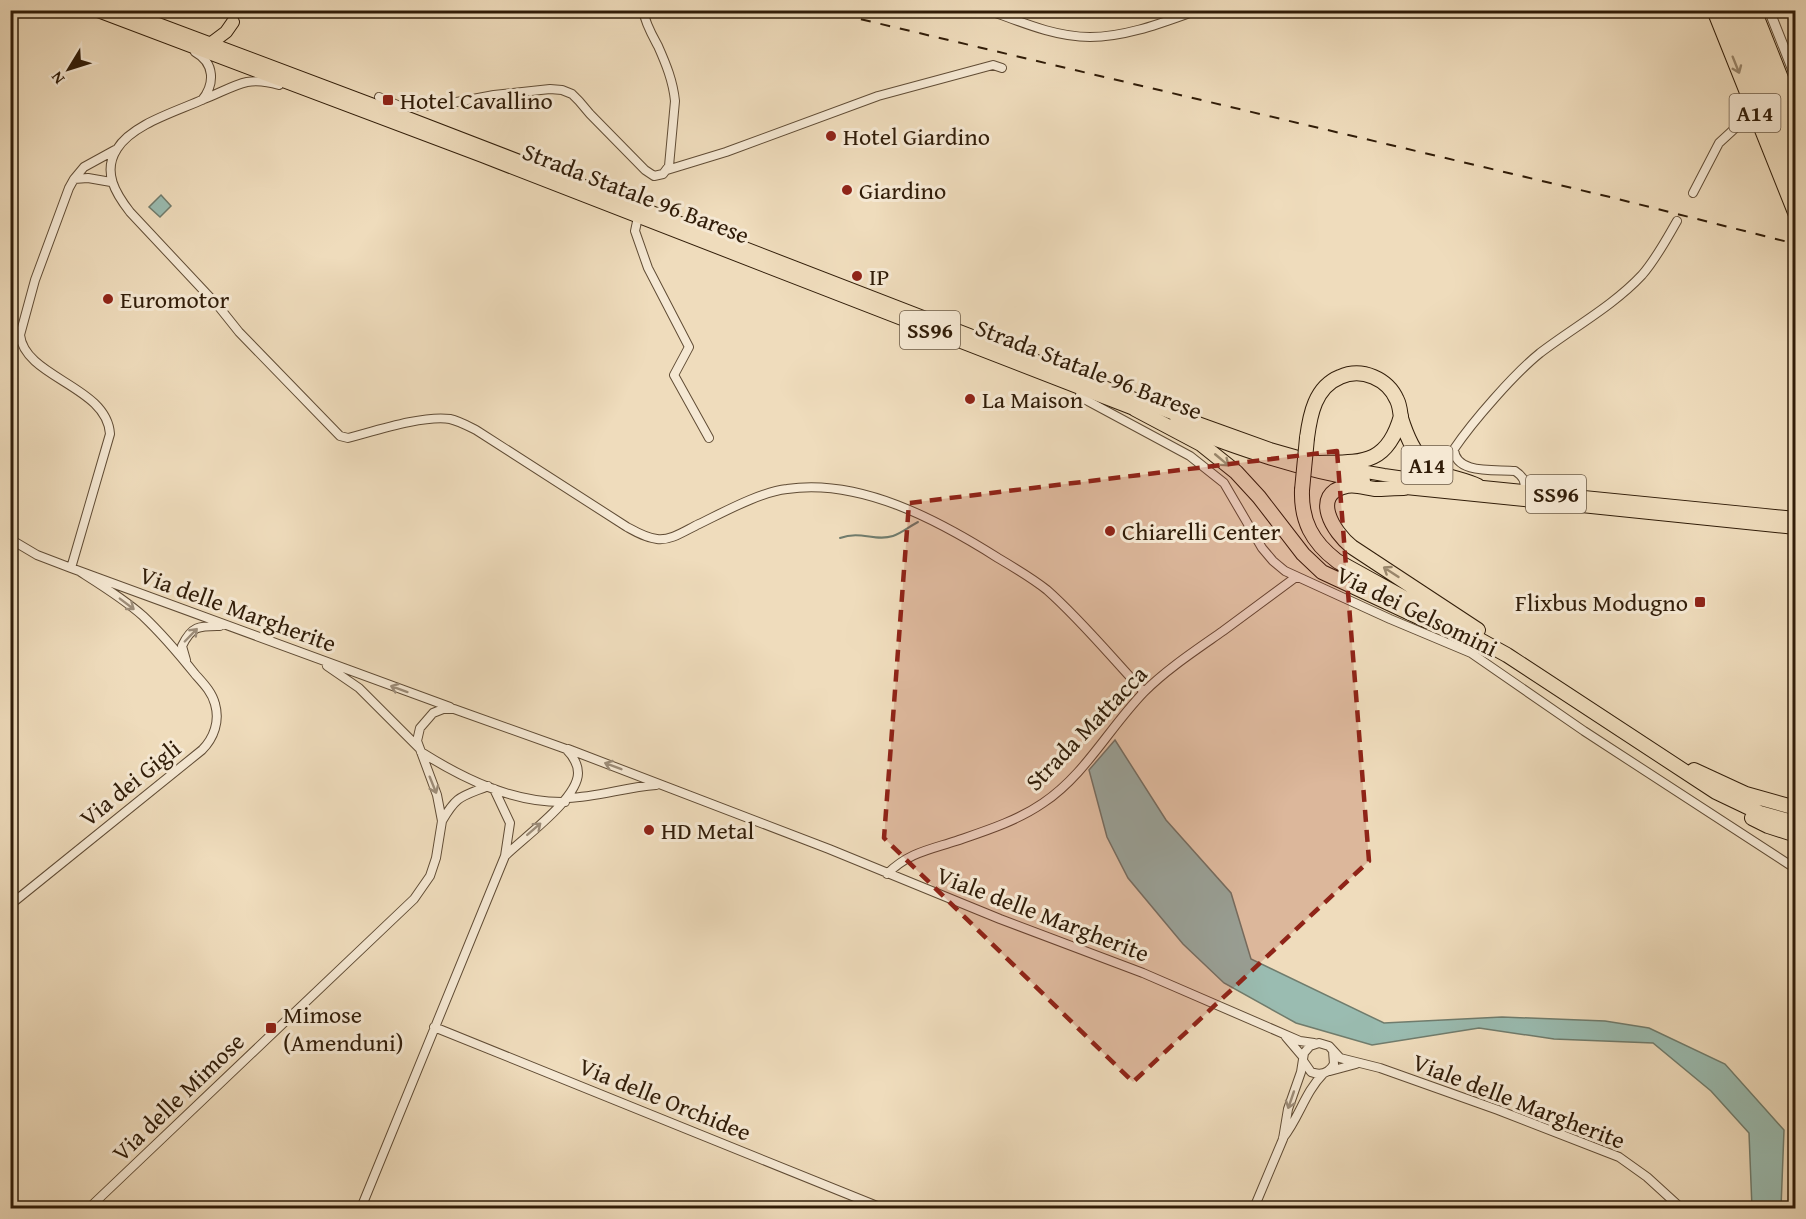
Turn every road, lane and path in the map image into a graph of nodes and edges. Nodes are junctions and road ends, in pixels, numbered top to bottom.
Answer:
1 (95, 10) edge
2 (121, 10) edge
3 (643, 10) edge
4 (987, 10) edge
5 (1198, 10) edge
6 (1714, 10) edge
7 (1729, 10) edge
8 (1740, 10) edge
9 (1754, 10) edge
10 (1769, 10) edge
11 (147, 31) junction
12 (210, 44) junction
13 (235, 54) junction
14 (1002, 68) dead end
15 (1796, 78) edge
16 (201, 101) junction
17 (378, 102) junction
18 (391, 104) junction
19 (354, 108) junction
20 (403, 116) junction
21 (1796, 116) edge
22 (1744, 120) dead end
23 (1796, 149) edge
24 (115, 150) junction
25 (667, 170) junction
26 (1796, 178) edge
27 (74, 179) junction
28 (111, 182) junction
29 (1693, 193) dead end
30 (1796, 215) edge
31 (638, 217) junction
32 (1677, 221) dead end
33 (1082, 389) junction
34 (1135, 409) junction
35 (1401, 416) junction
36 (708, 438) dead end
37 (1317, 463) junction
38 (1478, 486) junction
39 (1404, 488) junction
40 (1526, 491) junction
41 (1796, 518) edge
42 (1796, 528) edge
43 (10, 538) edge
44 (75, 570) junction
45 (1296, 577) junction
46 (227, 625) junction
47 (1484, 641) junction
48 (1507, 655) junction
49 (307, 656) junction
50 (191, 669) junction
51 (1144, 692) junction
52 (454, 709) junction
53 (566, 749) junction
54 (419, 750) junction
55 (1666, 760) junction
56 (660, 784) junction
57 (491, 788) junction
58 (1716, 792) junction
59 (566, 800) junction
60 (1796, 808) edge
61 (442, 821) junction
62 (756, 822) joint
63 (1796, 823) edge
64 (1796, 835) edge
65 (505, 856) junction
66 (1796, 868) edge
67 (887, 874) junction
68 (10, 905) edge
69 (434, 1027) junction
70 (1278, 1030) junction
71 (1314, 1044) junction
72 (1333, 1050) junction
73 (1304, 1059) junction
74 (1357, 1063) junction
75 (1326, 1073) junction
76 (1282, 1139) junction
77 (90, 1209) edge
78 (361, 1209) edge
79 (882, 1209) edge
80 (1254, 1209) edge
81 (1681, 1209) edge

1 - 11 main road, Strada Statale 96 Barese / SS96
2 - 12 main road, Strada Statale 96 Barese / SS96
3 - 25 street
4 - 5 street
6 -> 30 highway, A14
7 - 26 highway, A14
8 - 23 highway, A14
9 - 21 highway, A14
10 - 15 street
11 - 16 street
11 - 19 main road, Strada Statale 96 Barese / SS96
12 - 13 main road, Strada Statale 96 Barese / SS96
12 - 13 main road
13 - 17 main road, Strada Statale 96 Barese / SS96
14 - 25 street
16 - 19 street
16 - 24 street
17 - 18 main road
17 - 20 main road, Strada Statale 96 Barese / SS96
18 - 20 main road
18 - 25 street
19 - 31 main road, Strada Statale 96 Barese / SS96
20 - 37 main road, Strada Statale 96 Barese / SS96
22 - 29 street
24 - 27 street
24 - 28 street
27 - 28 street
27 - 44 street
28 - 51 street
31 - 33 main road, Strada Statale 96 Barese / SS96
31 - 36 street
32 - 40 street
33 - 34 main road, Strada Statale 96 Barese / SS96
33 - 45 street, Via dei Gelsomini
34 - 39 main road, Strada Statale 96 Barese / SS96
34 -> 47 highway
35 - 37 highway, A14
35 - 38 highway, A14
35 - 47 highway, bridge
37 - 38 main road, Strada Statale 96 Barese / SS96
38 - 40 main road, Strada Statale 96 Barese / SS96
39 - 42 main road, Strada Statale 96 Barese / SS96
48 -> 39 highway
40 - 41 main road, Strada Statale 96 Barese / SS96
43 - 44 street, Via delle Margherite
44 - 46 street, Via delle Margherite
44 -> 50 street, Via dei Gigli
45 - 51 street, Strada Mattacca
45 - 66 street, Via dei Gelsomini
46 - 49 street, Via delle Margherite
50 -> 46 street, Via dei Gigli
47 - 48 highway
48 - 55 highway
52 -> 49 street, Via delle Margherite
49 - 54 street
50 - 68 street, Via dei Gigli
51 - 67 street, Strada Mattacca
52 - 53 street, Via delle Margherite
52 - 54 street
56 -> 53 street, Via delle Margherite
53 - 59 street
54 - 57 street
54 -> 61 street
55 - 58 highway
55 - 60 highway
56 - 59 street
56 - 62 street, Via delle Margherite
57 - 59 street
57 - 61 street
57 - 65 street
58 - 63 highway
58 - 64 highway
65 -> 59 street
61 - 77 street, Via delle Mimose
62 - 67 street, Viale delle Margherite
65 - 69 street
67 - 70 street, Viale delle Margherite
69 - 78 street
69 - 79 street, Via delle Orchidee
70 - 71 street, Viale delle Margherite
70 - 73 street
71 - 72 street
71 - 73 street
72 - 74 street, Viale delle Margherite
72 - 75 street
73 - 75 street
73 -> 76 street
74 - 75 street
74 - 81 street, Viale delle Margherite
75 - 76 street
76 - 80 street

